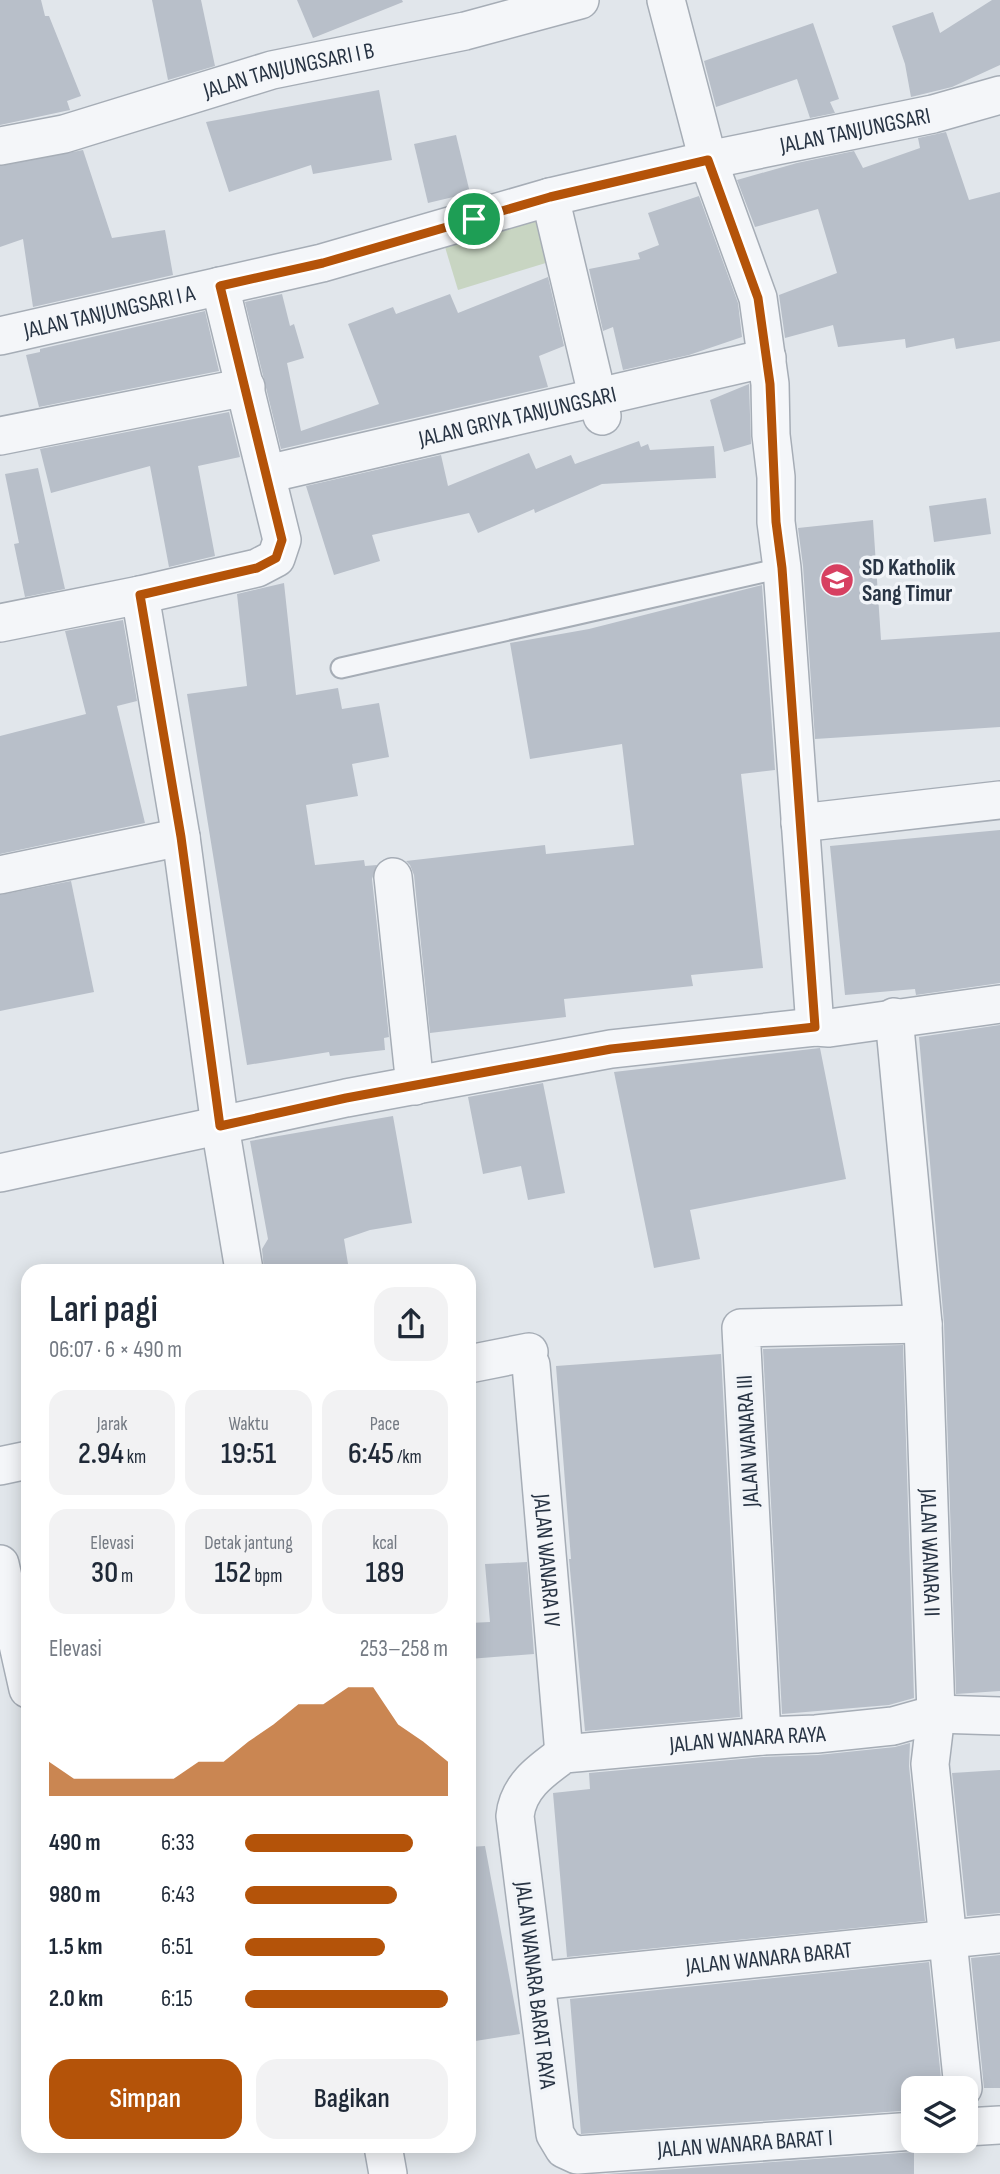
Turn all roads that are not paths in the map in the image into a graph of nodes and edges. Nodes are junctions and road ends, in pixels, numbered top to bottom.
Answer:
1 (580, 0) edge
2 (666, 0) edge
3 (1000, 94) edge
4 (0, 146) edge
5 (708, 160) junction
6 (550, 197) junction
7 (220, 286) junction
8 (0, 336) edge
9 (768, 371) junction
10 (246, 387) junction
11 (600, 406) junction
12 (0, 436) edge
13 (269, 481) junction
14 (782, 568) junction
15 (140, 595) junction
16 (0, 624) edge
17 (341, 668) dead end
18 (1000, 800) edge
19 (800, 823) junction
20 (181, 837) junction
21 (0, 875) edge
22 (393, 877) dead end
23 (1000, 1004) edge
24 (894, 1017) junction
25 (815, 1027) junction
26 (415, 1086) junction
27 (220, 1126) junction
28 (0, 1173) edge
29 (243, 1264) edge
30 (923, 1324) junction
31 (476, 1363) edge
32 (21, 1462) edge
33 (0, 1466) edge
34 (0, 1564) edge
35 (21, 1658) edge
36 (936, 1714) junction
37 (1000, 1716) edge
38 (761, 1735) junction
39 (564, 1754) junction
40 (1000, 1934) edge
41 (947, 1938) junction
42 (537, 1981) junction
43 (962, 2076) edge
44 (901, 2132) edge
45 (384, 2153) edge
46 (577, 2155) joint
47 (388, 2174) edge

1 - 4 street, JALAN TANJUNGSARI I B
2 - 5 street
3 - 5 street, JALAN TANJUNGSARI
5 - 6 street, JALAN TANJUNGSARI I A
5 - 9 street
6 - 7 street, JALAN TANJUNGSARI I A
6 - 11 street
7 - 8 street, JALAN TANJUNGSARI I A
7 - 10 street
9 - 11 street, JALAN GRIYA TANJUNGSARI
9 - 14 street
10 - 12 street
10 - 13 street
11 - 13 street, JALAN GRIYA TANJUNGSARI
13 - 15 street
14 - 17 lane
14 - 19 street
15 - 16 street
15 - 20 street
18 - 19 street
19 - 25 street
20 - 21 street
20 - 27 street
22 - 26 street
23 - 24 street
24 - 25 street
24 - 30 street, JALAN WANARA II
25 - 26 street
26 - 27 street
27 - 28 street
27 - 29 street
30 - 36 street, JALAN WANARA II
30 - 38 street, JALAN WANARA III
31 - 39 street, JALAN WANARA IV
32 - 33 street
34 - 35 street
36 - 37 street, JALAN WANARA RAYA
36 - 38 street, JALAN WANARA RAYA
36 - 41 street, JALAN WANARA II
38 - 39 street, JALAN WANARA RAYA
39 - 42 street, JALAN WANARA BARAT RAYA
40 - 41 street, JALAN WANARA BARAT
41 - 42 street, JALAN WANARA BARAT
41 - 43 street, JALAN WANARA II
42 - 46 street, JALAN WANARA BARAT RAYA
44 - 46 street, JALAN WANARA BARAT I
45 - 47 street

